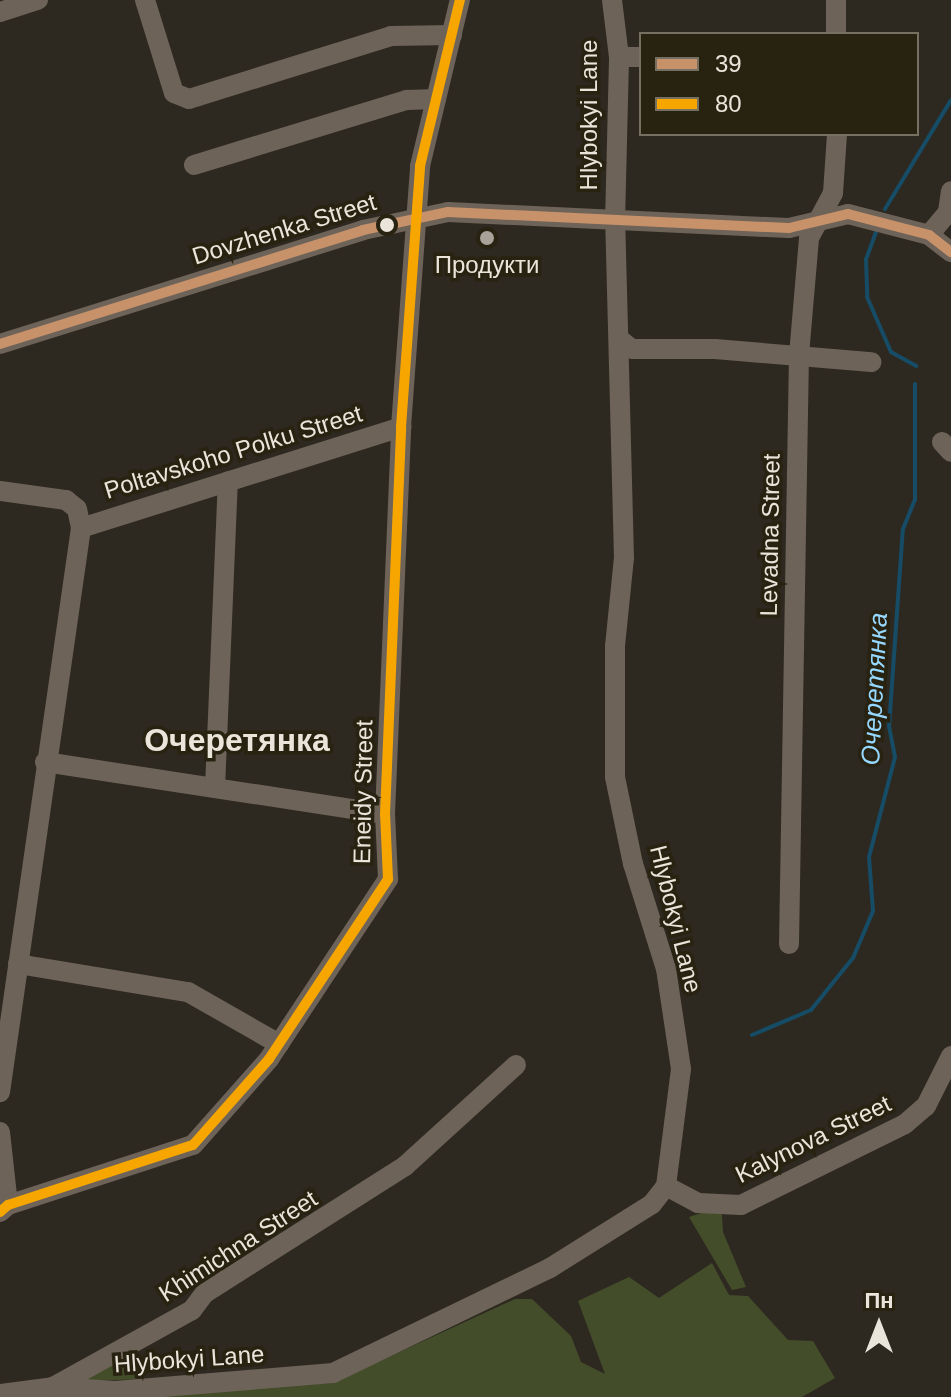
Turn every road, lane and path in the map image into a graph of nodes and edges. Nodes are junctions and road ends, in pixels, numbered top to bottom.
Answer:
1 (38, 0) edge
2 (145, 0) edge
3 (460, 0) edge
4 (612, 0) edge
5 (836, 0) edge
6 (0, 12) edge
7 (836, 32) edge
8 (452, 35) junction
9 (619, 57) junction
10 (639, 57) edge
11 (436, 99) junction
12 (837, 136) edge
13 (194, 165) dead end
14 (951, 191) edge
15 (417, 218) junction
16 (818, 221) junction
17 (615, 223) junction
18 (929, 235) junction
19 (951, 252) edge
20 (619, 339) junction
21 (0, 344) edge
22 (799, 355) junction
23 (871, 362) dead end
24 (401, 427) junction
25 (228, 481) junction
26 (0, 491) edge
27 (81, 528) junction
28 (45, 762) junction
29 (215, 788) junction
30 (385, 814) junction
31 (789, 944) dead end
32 (18, 964) junction
33 (279, 1044) junction
34 (951, 1056) edge
35 (516, 1065) dead end
36 (0, 1092) edge
37 (0, 1132) edge
38 (666, 1186) junction
39 (4, 1208) edge
40 (53, 1387) junction
41 (0, 1394) edge

1 - 6 street
2 - 8 street
3 - 8 street
4 - 9 street, Hlybokyi Lane
5 - 7 street
8 - 11 street
9 - 10 street
9 - 17 street, Hlybokyi Lane
11 - 13 street
11 - 15 street
12 - 16 street, Levadna Street
14 - 18 street
15 - 17 street, Dovzhenka Street
15 - 21 street, Dovzhenka Street
15 - 24 street, Eneidy Street
16 - 17 street, Dovzhenka Street
16 - 18 street, Dovzhenka Street
16 - 22 street, Levadna Street
17 - 20 street, Hlybokyi Lane
18 - 19 street
20 - 22 street
20 - 38 street, Hlybokyi Lane
22 - 23 street
22 - 31 street, Levadna Street
24 - 25 street, Poltavskoho Polku Street
24 - 30 street, Eneidy Street
25 - 27 street, Poltavskoho Polku Street
25 - 29 street
26 - 27 street, Poltavskoho Polku Street
27 - 28 street, Poltavskoho Polku Street
28 - 29 street
28 - 32 street, Poltavskoho Polku Street
29 - 30 street
30 - 33 street, Eneidy Street
32 - 33 street
32 - 36 street, Poltavskoho Polku Street
33 - 39 street, Eneidy Street
34 - 38 street, Kalynova Street
35 - 40 street, Khimichna Street
37 - 39 street
38 - 40 street, Hlybokyi Lane
40 - 41 street, Khimichna Street

